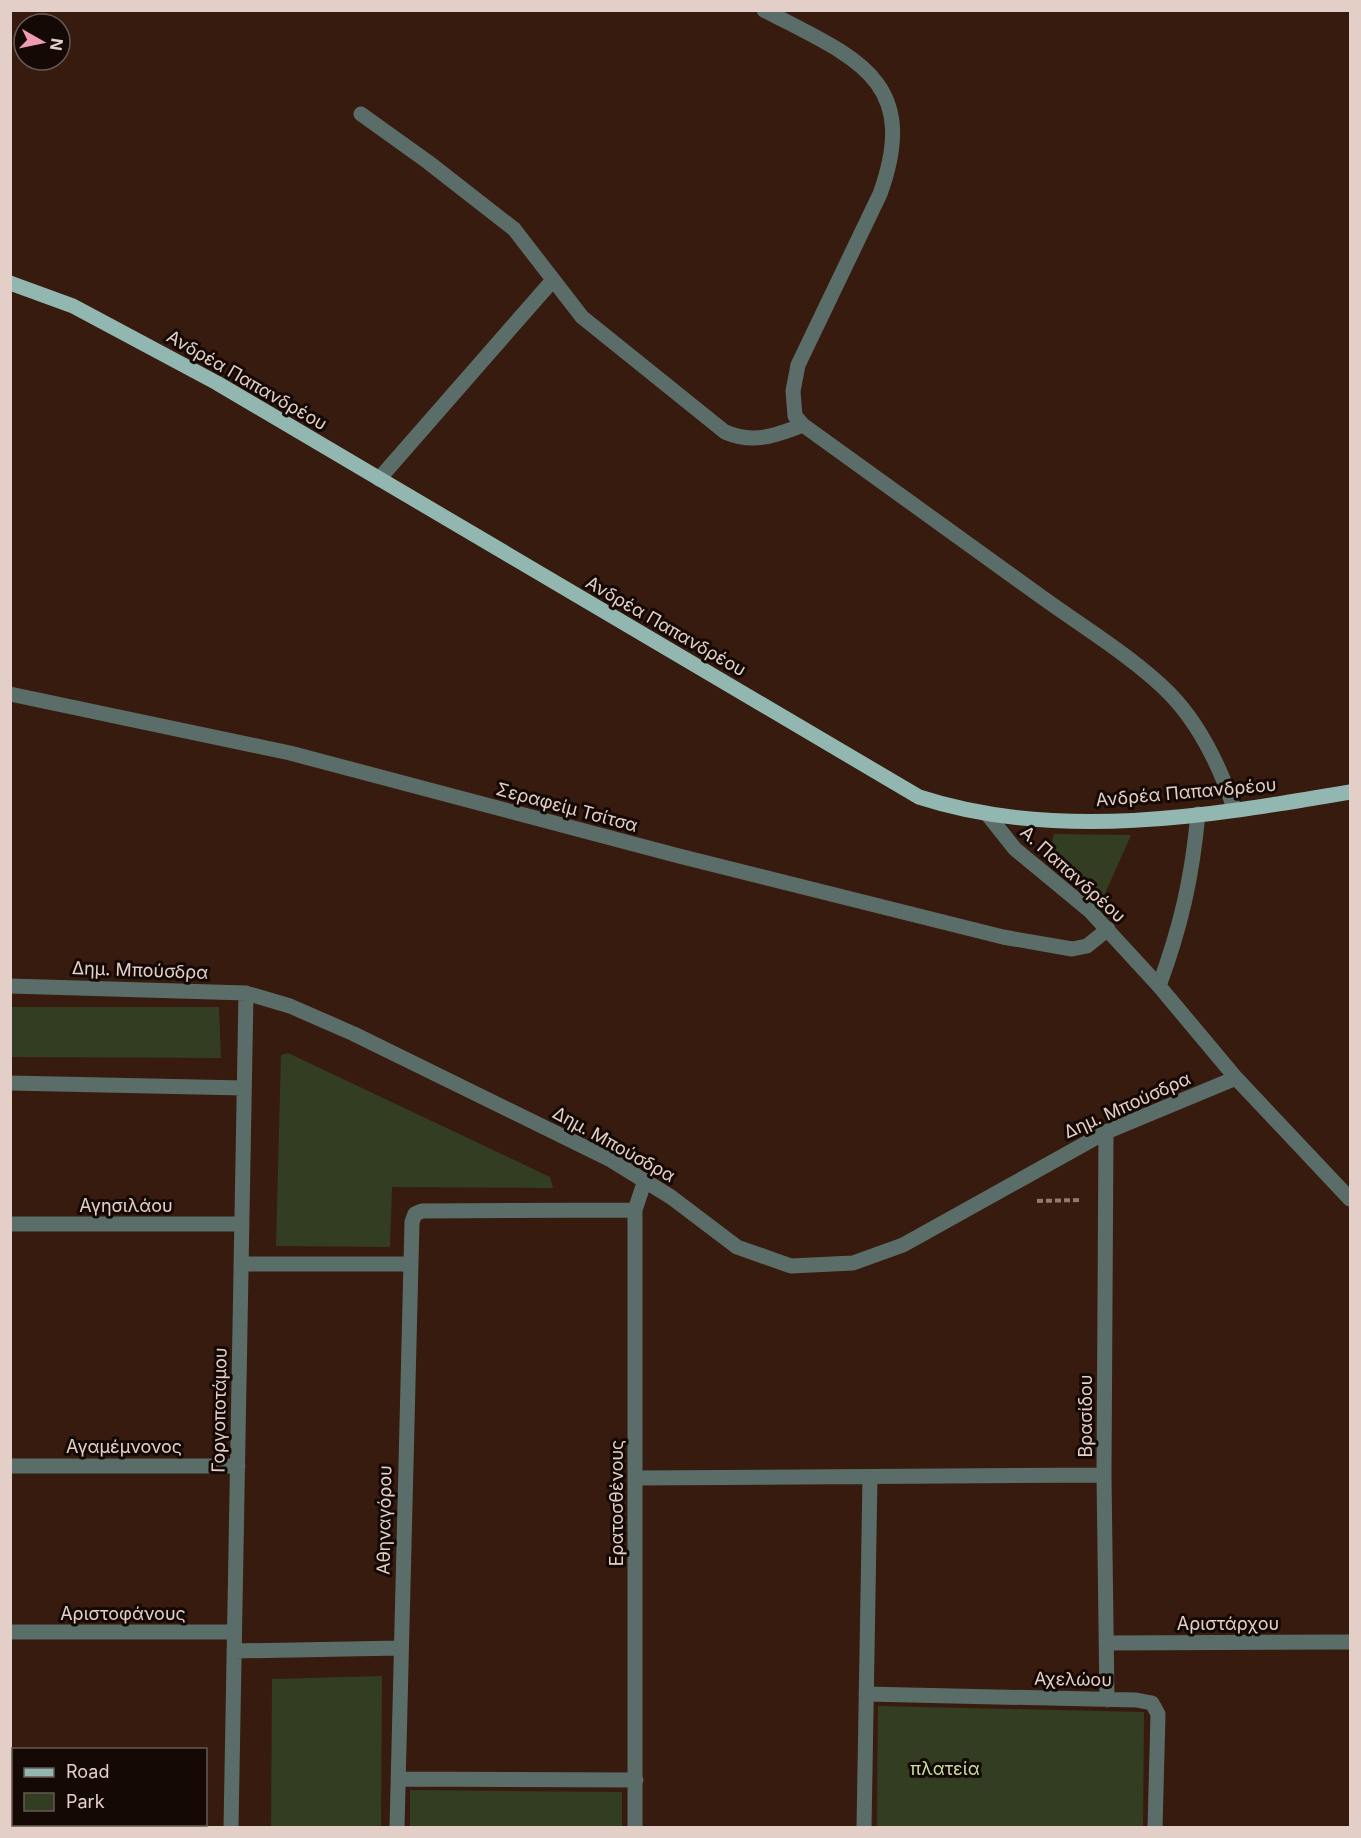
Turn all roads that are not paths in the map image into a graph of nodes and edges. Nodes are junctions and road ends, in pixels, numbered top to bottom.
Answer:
1 (764, 10) edge
2 (361, 114) dead end
3 (553, 280) junction
4 (10, 283) edge
5 (803, 425) junction
6 (379, 479) junction
7 (10, 694) edge
8 (1350, 792) edge
9 (1234, 808) junction
10 (1198, 814) junction
11 (988, 815) junction
12 (1108, 929) junction
13 (10, 986) edge
14 (1159, 986) junction
15 (246, 993) junction
16 (1236, 1078) junction
17 (10, 1083) edge
18 (244, 1088) junction
19 (1106, 1132) junction
20 (645, 1180) junction
21 (1350, 1199) edge
22 (635, 1210) junction
23 (10, 1224) edge
24 (242, 1224) junction
25 (241, 1264) junction
26 (410, 1264) junction
27 (10, 1466) edge
28 (238, 1466) junction
29 (1104, 1475) junction
30 (870, 1477) junction
31 (636, 1478) junction
32 (10, 1632) edge
33 (234, 1632) junction
34 (1350, 1642) edge
35 (1106, 1643) junction
36 (401, 1648) junction
37 (234, 1651) junction
38 (866, 1694) junction
39 (1107, 1700) junction
40 (398, 1779) junction
41 (636, 1780) junction
42 (231, 1827) edge
43 (396, 1827) edge
44 (635, 1827) edge
45 (864, 1827) edge
46 (1155, 1827) edge

1 - 5 street
2 - 3 street
3 - 5 street
3 - 6 street
4 - 6 main road, Ανδρέα Παπανδρέου
5 - 9 street
6 - 11 main road, Ανδρέα Παπανδρέου
7 - 12 street, Σεραφείμ Τσίτσα
8 - 9 main road, Ανδρέα Παπανδρέου
9 - 10 main road, Ανδρέα Παπανδρέου
10 - 11 main road, Ανδρέα Παπανδρέου
10 - 14 street
11 - 12 street, Α. Παπανδρέου
12 - 14 street, Α. Παπανδρέου
13 - 15 street, Δημ. Μπούσδρα
14 - 16 street, Α. Παπανδρέου
15 - 18 street, Γοργοποτάμου
15 - 20 street, Δημ. Μπούσδρα
16 - 19 street, Δημ. Μπούσδρα
16 - 21 street, Α. Παπανδρέου
17 - 18 street
18 - 24 street, Γοργοποτάμου
19 - 20 street, Δημ. Μπούσδρα
19 - 29 street, Βρασίδου
20 - 22 street, Ερατοσθένους
22 - 26 street, Αθηναγόρου
22 - 31 street, Ερατοσθένους
23 - 24 street, Αγησιλάου
24 - 25 street, Γοργοποτάμου
25 - 26 street
25 - 28 street, Γοργοποτάμου
26 - 36 street, Αθηναγόρου
27 - 28 street, Αγαμέμνονος
28 - 33 street, Γοργοποτάμου
29 - 30 street
29 - 35 street, Βρασίδου
30 - 31 street
30 - 38 street
31 - 41 street, Ερατοσθένους
32 - 33 street, Αριστοφάνους
33 - 37 street, Γοργοποτάμου
34 - 35 street, Αριστάρχου
35 - 39 street, Βρασίδου
36 - 37 street
36 - 40 street, Αθηναγόρου
37 - 42 street, Γοργοποτάμου
38 - 39 street, Αχελώου
38 - 45 street
39 - 46 street, Αχελώου
40 - 41 street
40 - 43 street, Αθηναγόρου
41 - 44 street, Ερατοσθένους

